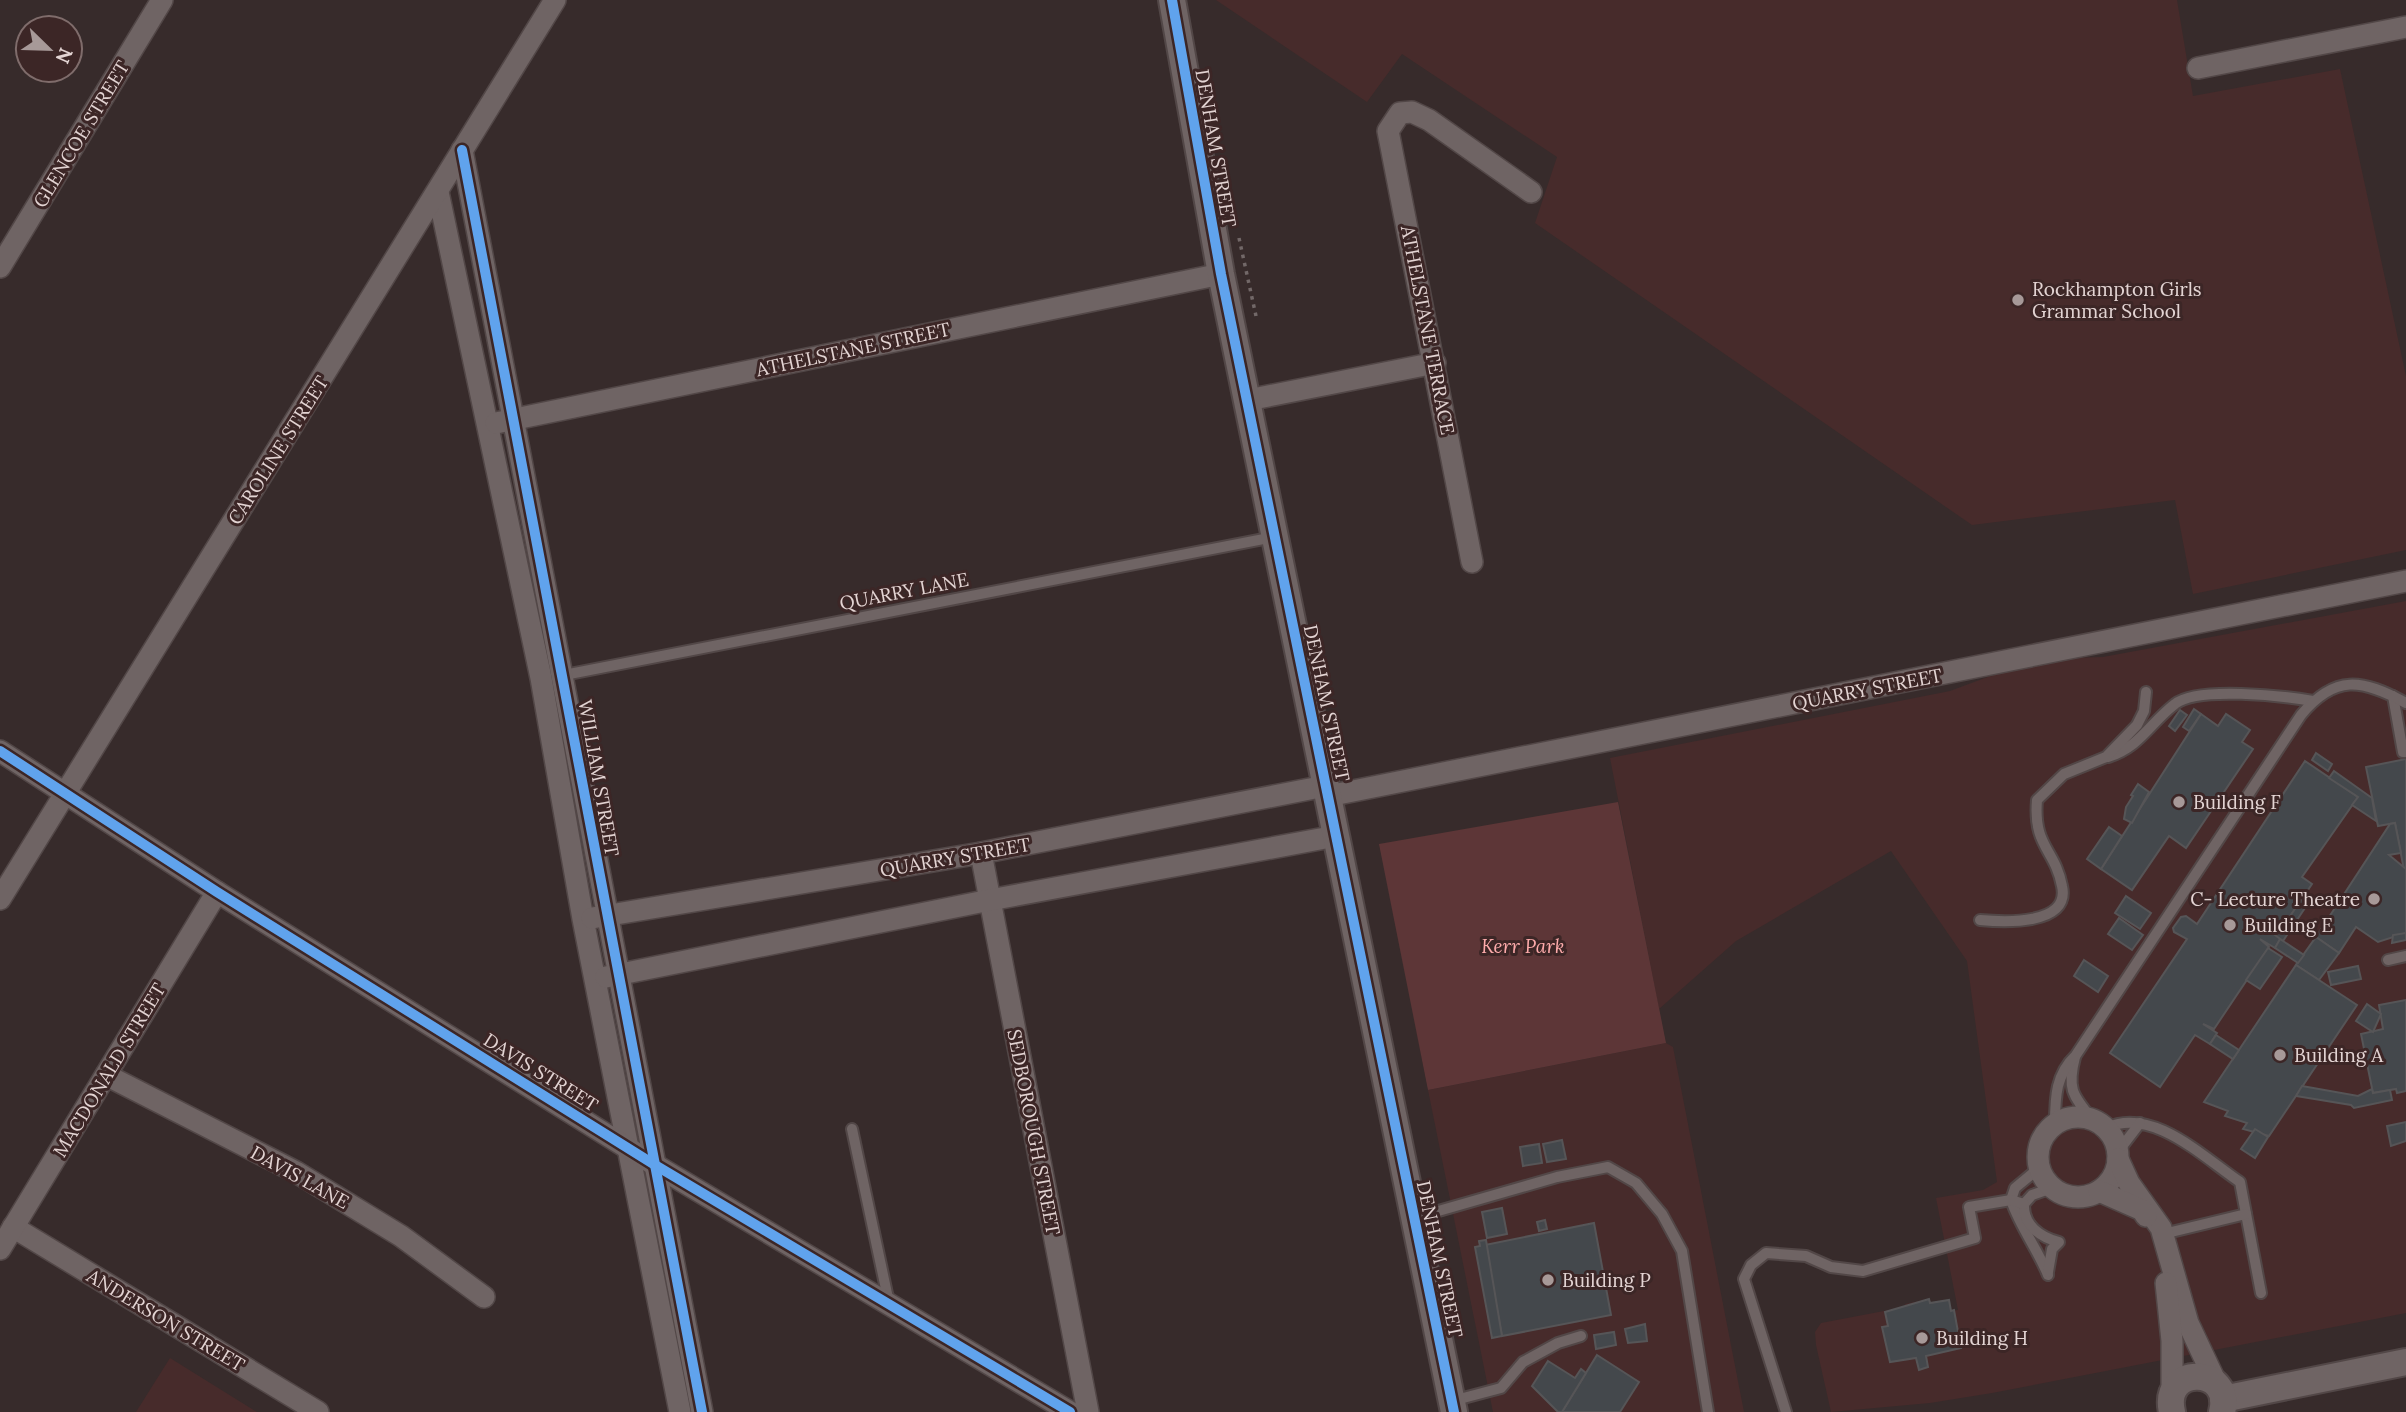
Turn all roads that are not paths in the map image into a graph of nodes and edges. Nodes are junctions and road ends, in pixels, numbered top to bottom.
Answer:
1 (162, 0) edge
2 (555, 0) edge
3 (1172, 0) edge
4 (2406, 27) edge
5 (2198, 68) dead end
6 (461, 150) junction
7 (438, 192) junction
8 (1531, 192) dead end
9 (0, 267) edge
10 (1221, 274) junction
11 (1435, 363) junction
12 (1248, 400) junction
13 (511, 420) junction
14 (485, 426) junction
15 (1274, 537) junction
16 (1472, 562) dead end
17 (2406, 581) edge
18 (564, 676) junction
19 (541, 678) junction
20 (2146, 692) dead end
21 (2393, 696) junction
22 (2313, 701) junction
23 (2406, 703) edge
24 (0, 751) edge
25 (2406, 752) edge
26 (2106, 757) junction
27 (1327, 791) junction
28 (66, 793) junction
29 (1336, 836) junction
30 (981, 853) junction
31 (217, 892) junction
32 (0, 899) edge
33 (990, 900) junction
34 (606, 916) junction
35 (583, 919) junction
36 (1980, 920) dead end
37 (2406, 956) edge
38 (2388, 960) dead end
39 (618, 976) junction
40 (596, 979) junction
41 (2076, 1055) junction
42 (106, 1075) junction
43 (2140, 1123) junction
44 (2055, 1124) junction
45 (2099, 1124) junction
46 (852, 1129) dead end
47 (628, 1146) junction
48 (2117, 1156) junction
49 (655, 1165) junction
50 (2039, 1168) junction
51 (2052, 1188) junction
52 (2099, 1191) junction
53 (2011, 1200) junction
54 (2024, 1204) junction
55 (2246, 1214) junction
56 (1414, 1218) junction
57 (13, 1227) junction
58 (2163, 1234) junction
59 (0, 1249) edge
60 (2261, 1293) dead end
61 (484, 1297) dead end
62 (889, 1303) junction
63 (1581, 1336) dead end
64 (2406, 1362) edge
65 (2221, 1400) edge
66 (1453, 1406) edge
67 (2168, 1407) edge
68 (318, 1412) edge
69 (680, 1412) edge
70 (702, 1412) edge
71 (1070, 1412) edge
72 (1088, 1412) edge
73 (1708, 1412) edge
74 (1786, 1412) edge

1 - 9 street, GLENCOE STREET
2 - 6 street, CAROLINE STREET
3 - 10 street, DENHAM STREET
4 - 5 street
6 - 7 street, CAROLINE STREET
6 - 13 street, WILLIAM STREET
7 - 14 street, WILLIAM STREET
7 - 28 street, CAROLINE STREET
8 - 11 street, ATHELSTANE TERRACE
10 - 12 street, DENHAM STREET
10 - 13 street, ATHELSTANE STREET
11 - 12 street
11 - 16 street, ATHELSTANE TERRACE
12 - 15 street, DENHAM STREET
13 - 14 street, ATHELSTANE STREET
13 - 18 street, WILLIAM STREET
14 - 19 street, WILLIAM STREET
15 - 18 lane, QUARRY LANE
15 - 27 street, DENHAM STREET
17 - 27 street, QUARRY STREET
18 - 19 lane, QUARRY LANE
18 - 34 street, WILLIAM STREET
19 - 35 street, WILLIAM STREET
20 - 26 lane
21 - 22 lane
21 - 23 lane
21 - 25 lane
22 - 26 lane
22 - 41 lane
24 - 28 street, DAVIS STREET
26 - 36 lane
27 - 29 street, DENHAM STREET
27 - 30 street, QUARRY STREET
28 - 31 street, DAVIS STREET
28 - 32 street, CAROLINE STREET
29 - 33 street
29 - 56 street, DENHAM STREET
30 - 33 street, SEDBOROUGH STREET
30 - 34 street, QUARRY STREET
31 - 42 street, MACDONALD STREET
31 - 47 street, DAVIS STREET
33 - 39 street
33 - 72 street, SEDBOROUGH STREET
34 - 35 street, QUARRY STREET
34 - 39 street, WILLIAM STREET
35 - 40 street, WILLIAM STREET
37 - 38 lane
39 - 40 street
39 - 49 street, WILLIAM STREET
40 - 47 street, WILLIAM STREET
41 - 44 lane
41 - 45 lane
42 - 57 street, MACDONALD STREET
42 - 61 street, DAVIS LANE
43 - 45 lane
43 - 48 lane
43 - 55 lane
44 - 45 street
44 - 50 street
45 - 48 street
46 - 62 lane
47 - 49 street, DAVIS STREET
47 - 69 street, WILLIAM STREET
48 - 52 street
48 - 58 street
49 - 62 street, DAVIS STREET
49 - 70 street, WILLIAM STREET
50 - 51 street
50 - 53 lane
51 - 52 street
51 - 54 lane
52 - 67 street
53 - 54 lane
53 - 54 lane
53 - 74 lane
55 - 58 lane
55 - 60 lane
56 - 66 street, DENHAM STREET
56 - 73 lane
57 - 59 street, MACDONALD STREET
57 - 68 street, ANDERSON STREET
58 - 65 street
62 - 71 street, DAVIS STREET
63 - 66 lane
64 - 65 street
65 - 67 street

